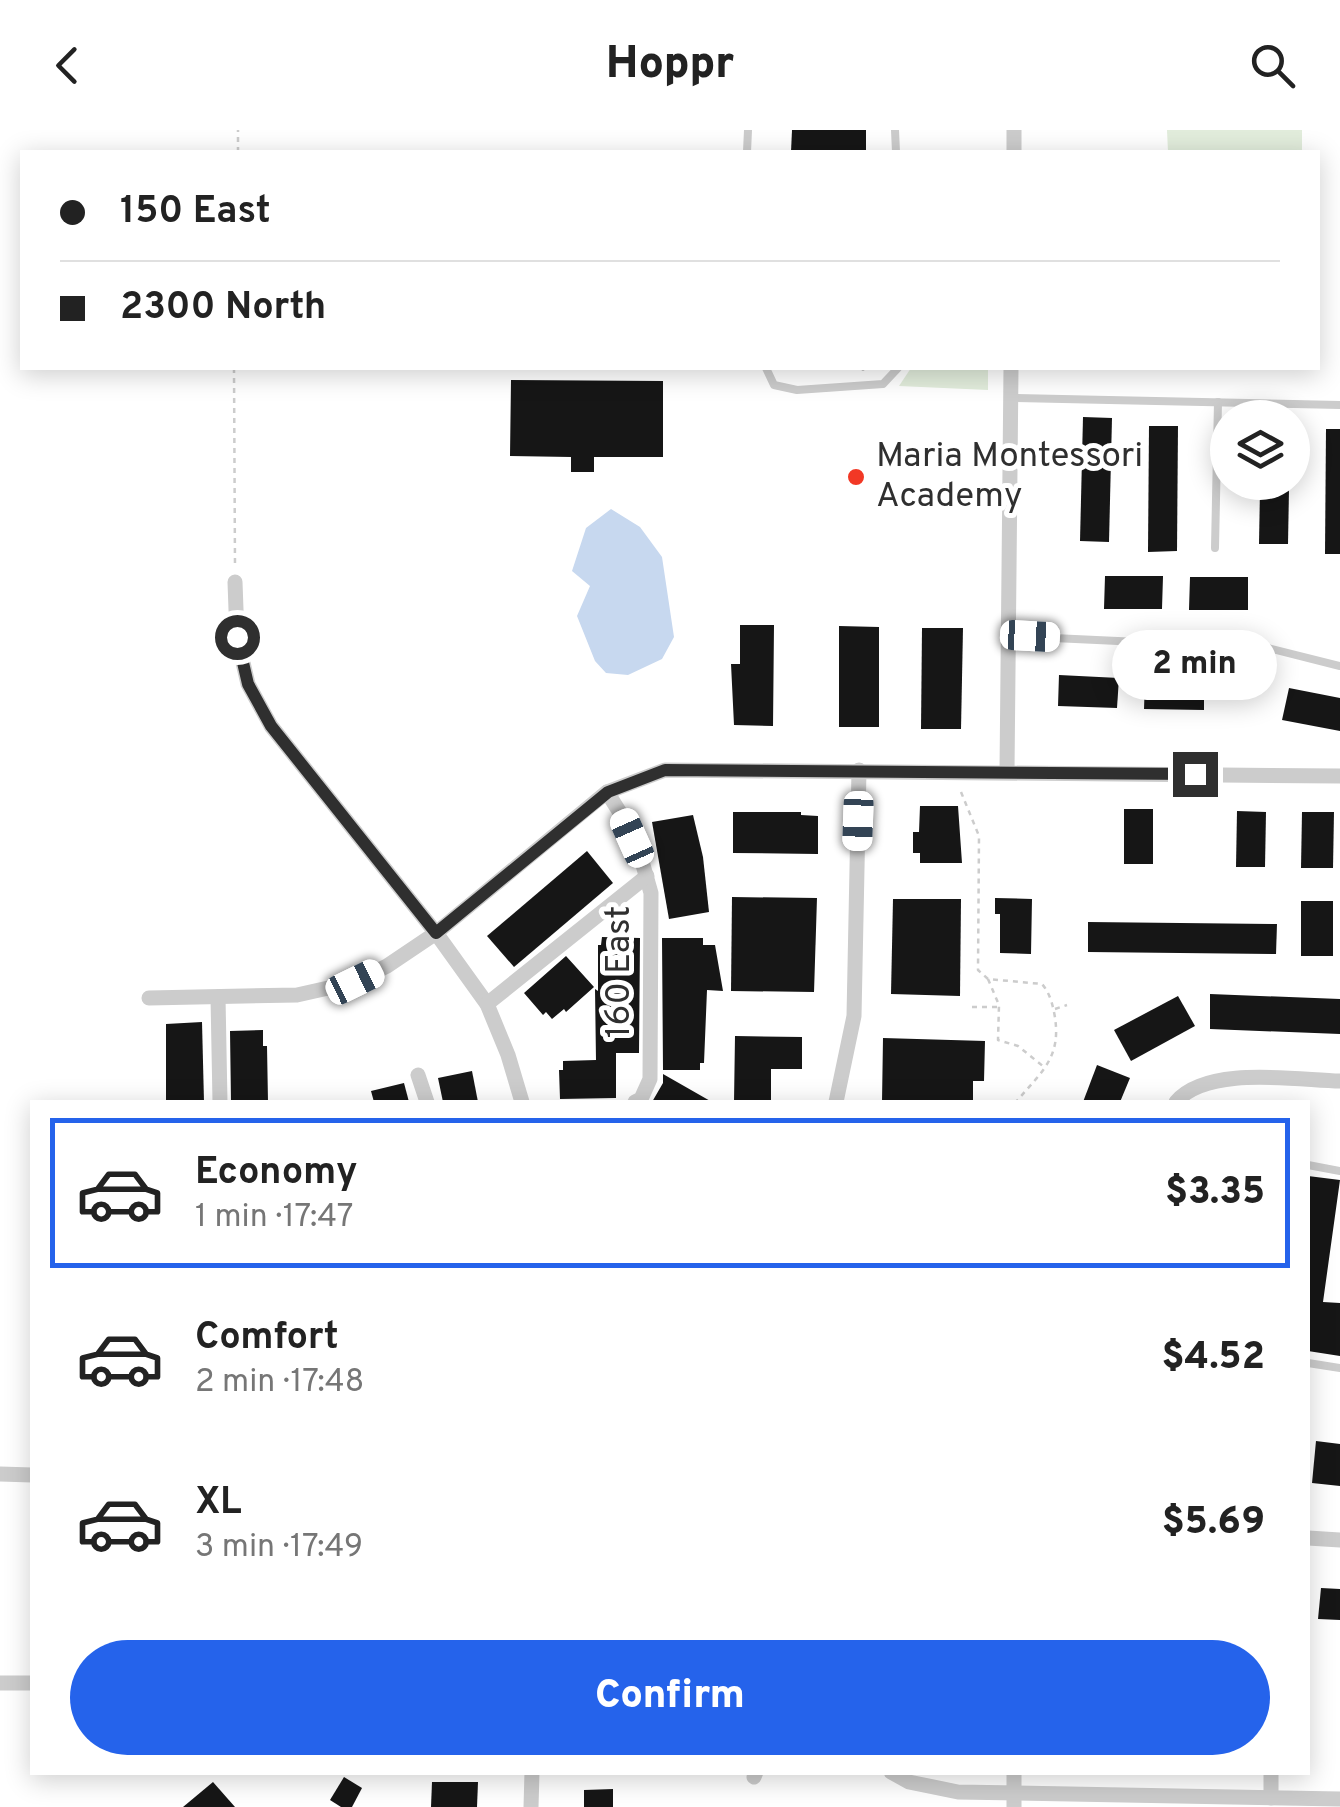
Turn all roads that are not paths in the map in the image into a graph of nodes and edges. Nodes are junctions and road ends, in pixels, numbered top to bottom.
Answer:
1 (767, 370) edge
2 (896, 370) edge
3 (1011, 370) edge
4 (1011, 398) junction
5 (1210, 402) edge
6 (1310, 404) edge
7 (1340, 405) edge
8 (1217, 500) edge
9 (1216, 548) dead end
10 (235, 582) road end
11 (1008, 636) junction
12 (1340, 666) edge
13 (860, 770) junction
14 (1006, 772) junction
15 (1340, 776) edge
16 (608, 792) junction
17 (647, 876) junction
18 (436, 933) junction
19 (149, 998) dead end
20 (218, 998) junction
21 (486, 1004) junction
22 (418, 1075) dead end
23 (1340, 1081) edge
24 (1179, 1099) edge
25 (220, 1100) edge
26 (427, 1100) edge
27 (521, 1100) edge
28 (639, 1100) edge
29 (836, 1100) edge
30 (1310, 1166) edge
31 (1340, 1171) edge
32 (1310, 1363) edge
33 (1340, 1368) edge
34 (0, 1474) edge
35 (30, 1475) edge
36 (1310, 1538) edge
37 (1340, 1540) edge
38 (0, 1683) edge
39 (30, 1684) edge
40 (532, 1775) edge
41 (896, 1775) edge
42 (1271, 1775) edge
43 (1271, 1798) junction
44 (1014, 1800) edge
45 (1340, 1800) edge
46 (531, 1807) edge

1 - 2 lane
3 - 4 street
4 - 5 lane
4 - 11 street
6 - 7 lane
8 - 9 lane
10 - 18 street
11 - 12 lane
11 - 14 street
13 - 14 street
13 - 16 street
13 - 29 street
14 - 15 street
16 - 17 street, 160 East
16 - 18 street
17 - 21 street
17 - 28 street, 160 East
18 - 20 street
18 - 21 street
19 - 20 street
20 - 25 street
21 - 27 street
22 - 26 street
23 - 24 street
30 - 31 lane
32 - 33 lane
34 - 35 street
36 - 37 street
38 - 39 street
40 - 46 street
41 - 44 street
42 - 43 street
43 - 44 street
43 - 45 street

